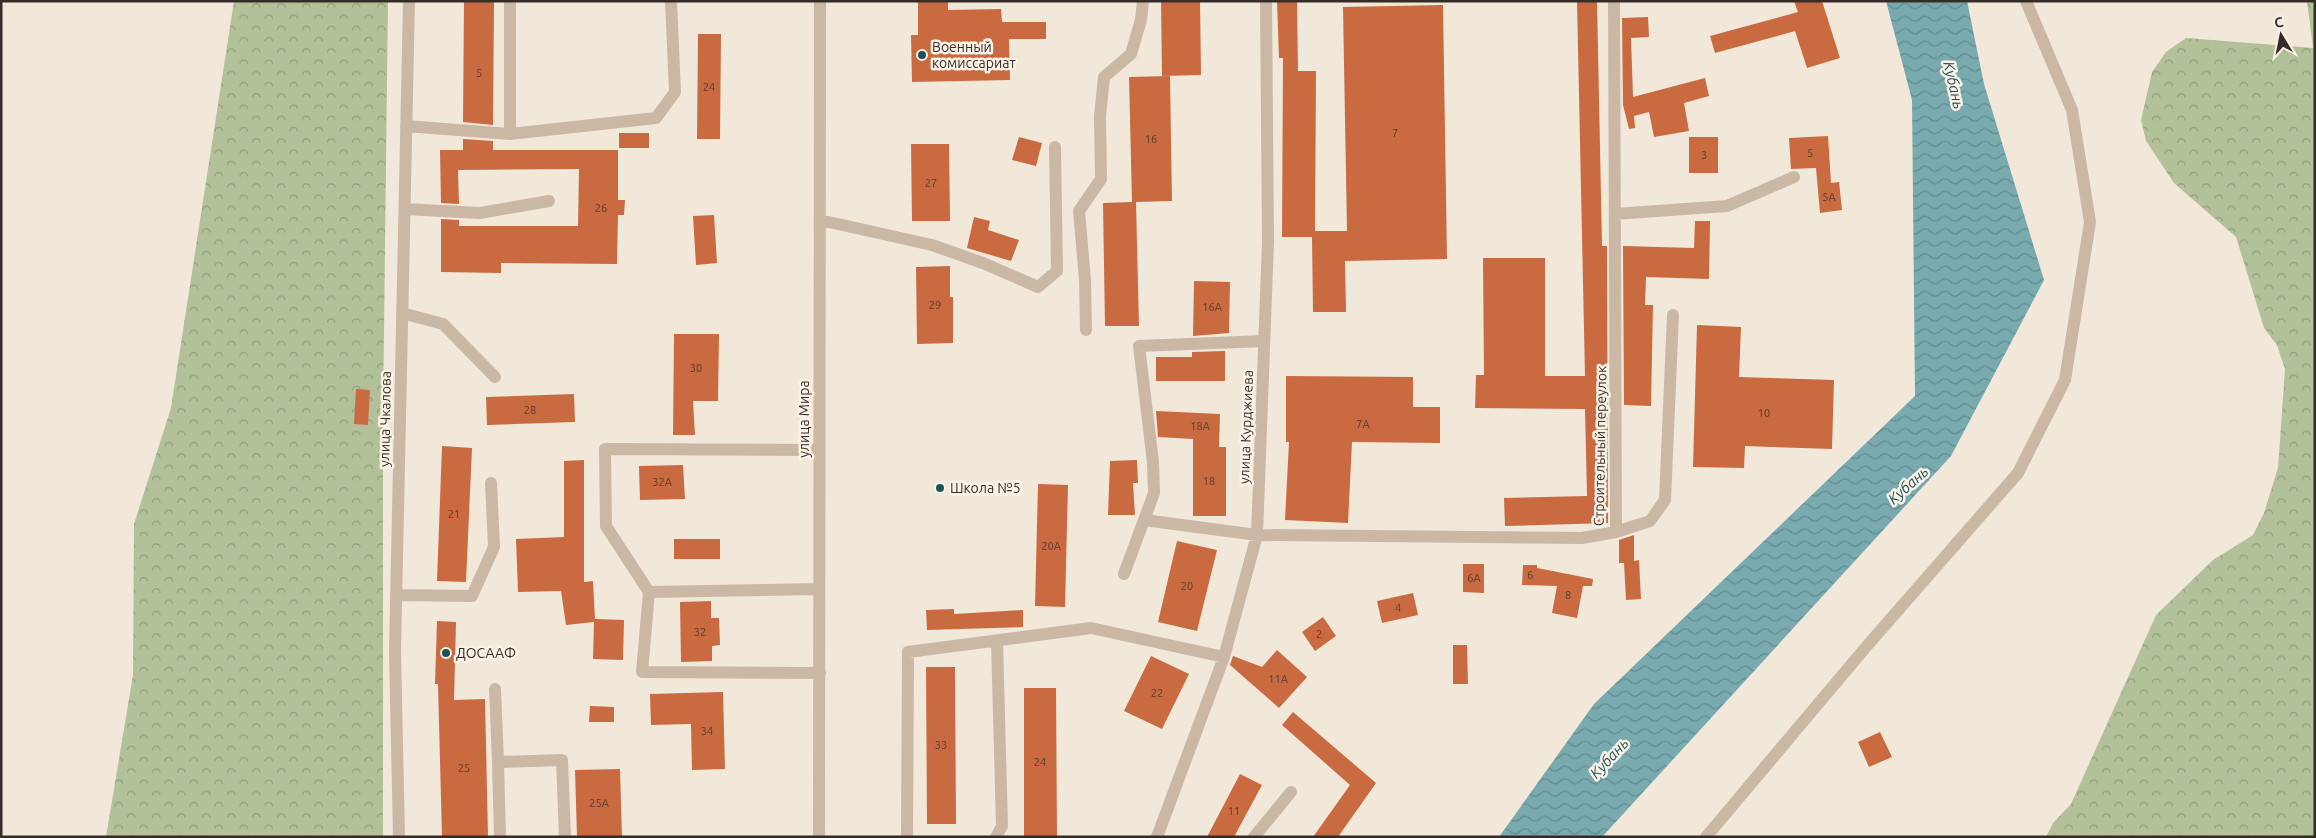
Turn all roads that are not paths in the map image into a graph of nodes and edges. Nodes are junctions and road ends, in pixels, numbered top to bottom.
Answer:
1 (409, 1) edge
2 (510, 1) edge
3 (671, 1) edge
4 (820, 1) edge
5 (1143, 1) edge
6 (1266, 1) edge
7 (1614, 1) edge
8 (2026, 1) edge
9 (406, 126) junction
10 (510, 134) junction
11 (1055, 147) dead end
12 (1794, 177) dead end
13 (549, 201) dead end
14 (405, 209) junction
15 (1615, 214) junction
16 (820, 220) junction
17 (402, 313) junction
18 (1673, 315) dead end
19 (1086, 330) dead end
20 (1264, 341) junction
21 (495, 378) dead end
22 (819, 450) junction
23 (491, 483) dead end
24 (1144, 520) junction
25 (1616, 532) junction
26 (1257, 535) junction
27 (1124, 574) dead end
28 (819, 589) junction
29 (648, 592) junction
30 (396, 595) junction
31 (997, 640) junction
32 (1224, 657) junction
33 (820, 673) junction
34 (495, 689) dead end
35 (498, 762) junction
36 (1291, 792) dead end
37 (399, 837) edge
38 (500, 837) edge
39 (565, 837) edge
40 (820, 837) edge
41 (907, 837) edge
42 (996, 837) edge
43 (1157, 837) edge
44 (1254, 837) edge
45 (1706, 837) edge

1 - 9 street, улица Чкалова
2 - 10 street
3 - 10 street
4 - 16 street, улица Мира
5 - 19 street
6 - 20 street, улица Курджиева
7 - 15 street, Строительный переулок
8 - 45 street
9 - 10 street
9 - 14 street, улица Чкалова
11 - 16 street
12 - 15 street
13 - 14 street
14 - 17 street, улица Чкалова
15 - 25 street, Строительный переулок
16 - 22 street, улица Мира
17 - 21 street
17 - 30 street, улица Чкалова
18 - 25 street
20 - 24 street
20 - 26 street, улица Курджиева
22 - 28 street, улица Мира
22 - 29 street
23 - 30 street
24 - 26 street, Строительный переулок
24 - 27 street
25 - 26 street, Строительный переулок
26 - 32 street, улица Курджиева
28 - 29 street
28 - 33 street, улица Мира
29 - 33 street
30 - 37 street, улица Чкалова
31 - 32 street
31 - 41 street
31 - 42 street
32 - 43 street, улица Курджиева
33 - 40 street, улица Мира
34 - 35 street
35 - 38 street
35 - 39 street
36 - 44 street

